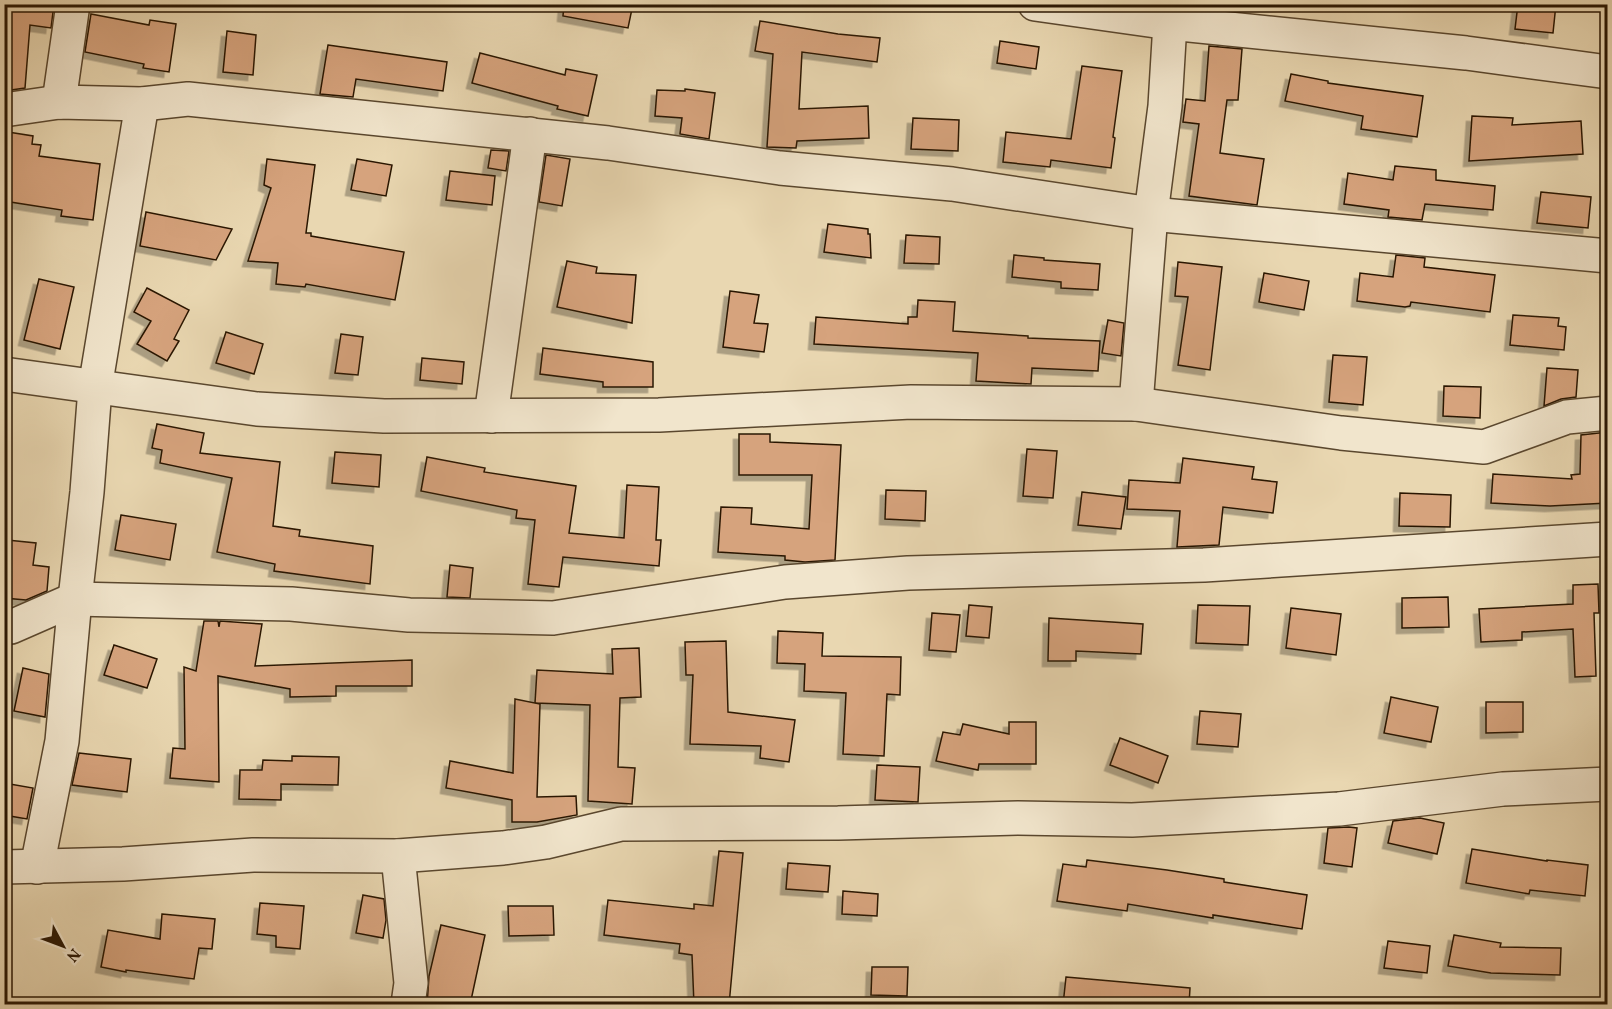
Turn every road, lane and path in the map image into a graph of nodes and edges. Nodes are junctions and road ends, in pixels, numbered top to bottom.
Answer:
1 (73, 4) edge
2 (1035, 4) edge
3 (1170, 23) junction
4 (1608, 72) edge
5 (59, 102) junction
6 (142, 105) junction
7 (4, 110) edge
8 (530, 134) junction
9 (1151, 214) junction
10 (1608, 256) edge
11 (4, 374) edge
12 (95, 388) junction
13 (1137, 404) junction
14 (1608, 413) edge
15 (490, 416) junction
16 (1608, 539) edge
17 (75, 599) junction
18 (4, 627) edge
19 (1608, 784) edge
20 (398, 856) junction
21 (4, 867) edge
22 (37, 867) junction
23 (408, 1005) edge

1 - 5 street
2 - 3 street
3 - 4 street
3 - 9 street
5 - 6 street
5 - 7 street
6 - 8 street
6 - 12 street
8 - 9 street
8 - 15 street
9 - 10 street
9 - 13 street
11 - 12 street
12 - 15 street
12 - 17 street
13 - 14 street
13 - 15 street
16 - 17 street
17 - 18 street
17 - 22 street
19 - 20 street
20 - 22 street
20 - 23 street
21 - 22 street

